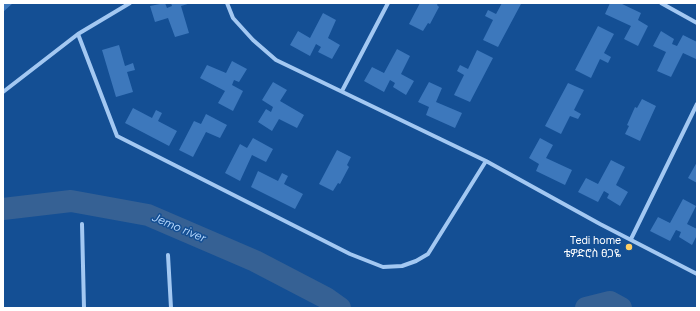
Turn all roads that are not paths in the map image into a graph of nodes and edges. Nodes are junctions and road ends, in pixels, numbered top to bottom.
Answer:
1 (130, 3) edge
2 (227, 3) edge
3 (388, 3) edge
4 (661, 3) edge
5 (697, 23) edge
6 (78, 34) junction
7 (342, 91) junction
8 (3, 92) edge
9 (697, 104) edge
10 (486, 161) junction
11 (82, 224) dead end
12 (631, 239) junction
13 (168, 255) dead end
14 (697, 274) edge
15 (84, 308) edge
16 (171, 308) edge

1 - 6 street
2 - 7 street
3 - 7 street
4 - 5 street
6 - 8 street
6 - 10 street
7 - 10 street
9 - 12 street
10 - 12 street
11 - 15 street
12 - 14 street
13 - 16 street

